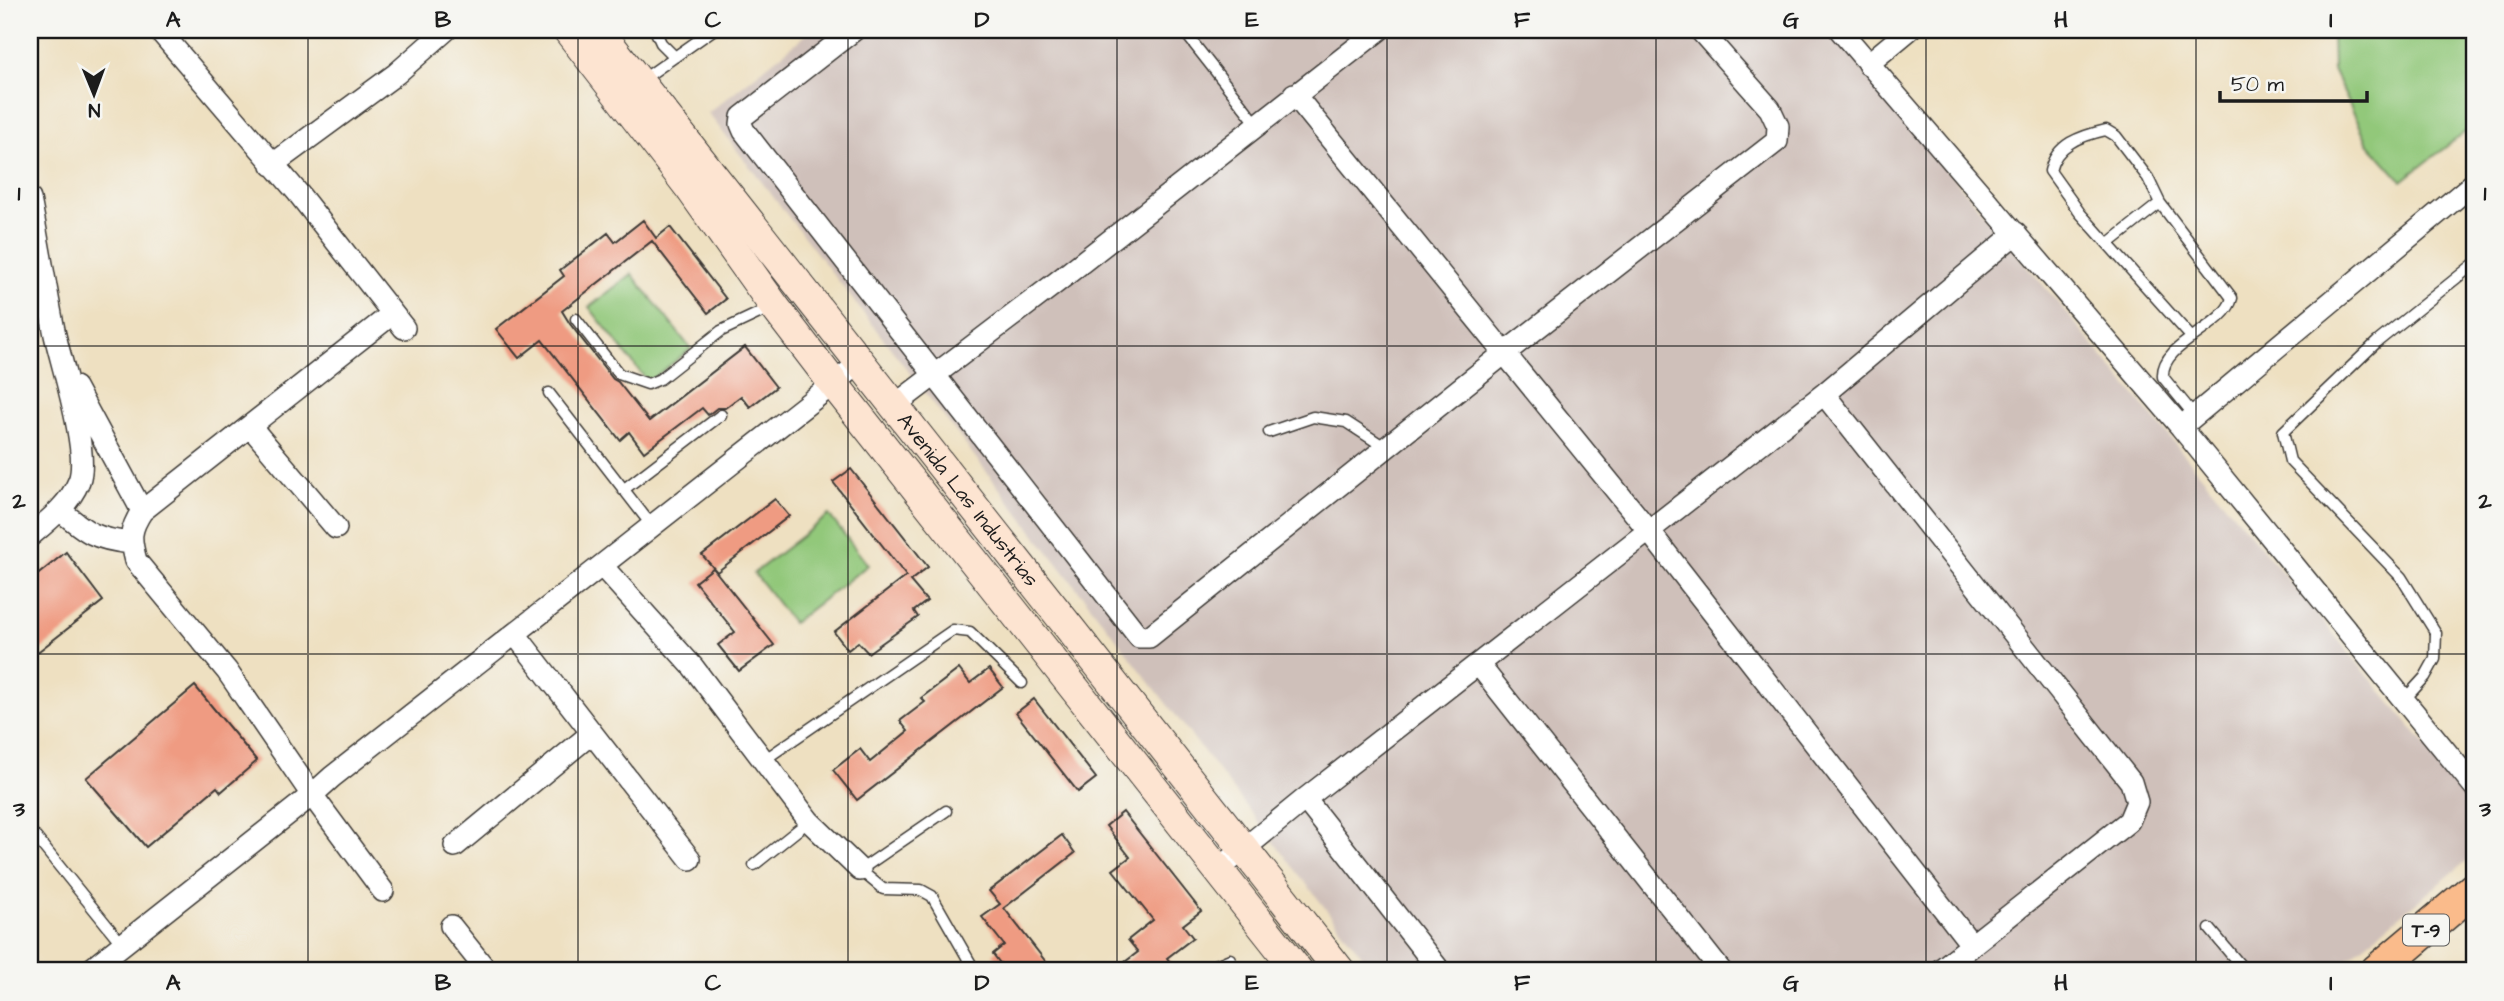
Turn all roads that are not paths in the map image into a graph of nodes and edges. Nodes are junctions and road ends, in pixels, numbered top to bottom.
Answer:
1 (159, 30) edge
2 (446, 30) edge
3 (568, 30) edge
4 (598, 30) edge
5 (657, 30) edge
6 (713, 30) edge
7 (854, 30) edge
8 (1183, 30) edge
9 (1379, 30) edge
10 (1700, 30) edge
11 (1840, 30) edge
12 (1909, 30) edge
13 (676, 57) junction
14 (1868, 64) junction
15 (640, 82) junction
16 (1294, 94) junction
17 (1257, 124) junction
18 (272, 165) junction
19 (2474, 183) edge
20 (30, 199) edge
21 (2160, 203) junction
22 (2016, 233) junction
23 (2108, 244) junction
24 (2474, 264) edge
25 (774, 306) junction
26 (576, 319) dead end
27 (2192, 338) junction
28 (1506, 352) junction
29 (861, 362) junction
30 (65, 369) junction
31 (936, 376) junction
32 (833, 383) junction
33 (549, 393) dead end
34 (1824, 394) junction
35 (895, 405) junction
36 (722, 415) dead end
37 (2188, 421) junction
38 (250, 426) junction
39 (1269, 432) dead end
40 (1386, 448) junction
41 (623, 490) junction
42 (60, 510) junction
43 (142, 511) junction
44 (652, 526) junction
45 (336, 528) dead end
46 (1649, 531) junction
47 (30, 536) edge
48 (131, 543) junction
49 (602, 566) junction
50 (515, 634) junction
51 (1479, 665) junction
52 (1022, 683) dead end
53 (2404, 700) junction
54 (592, 733) junction
55 (764, 760) junction
56 (2474, 786) edge
57 (312, 795) junction
58 (1305, 799) junction
59 (946, 811) dead end
60 (809, 821) junction
61 (30, 830) edge
62 (455, 846) dead end
63 (1245, 849) junction
64 (690, 859) dead end
65 (754, 865) dead end
66 (860, 870) junction
67 (1218, 870) junction
68 (2474, 889) edge
69 (383, 891) dead end
70 (2474, 917) edge
71 (452, 926) dead end
72 (2210, 929) dead end
73 (121, 944) junction
74 (1971, 944) junction
75 (1230, 959) dead end
76 (89, 971) edge
77 (486, 971) edge
78 (975, 971) edge
79 (1202, 971) edge
80 (1298, 971) edge
81 (1340, 971) edge
82 (1440, 971) edge
83 (1721, 971) edge
84 (1939, 971) edge
85 (2245, 971) edge
86 (2377, 971) edge
87 (2410, 971) edge

1 - 18 street
2 - 18 street
3 - 25 street, Avenida Las Industrias
4 - 15 street, Avenida Las Industrias
5 - 13 lane
6 - 13 lane
7 - 31 street
8 - 17 lane
9 - 16 street
10 - 28 street
11 - 14 street
12 - 14 street
13 - 15 lane
14 - 22 street
15 - 29 street, Avenida Las Industrias
16 - 17 street
16 - 28 street
17 - 31 street
18 - 38 street
19 - 37 street
20 - 30 street
21 - 23 lane
21 - 23 lane
21 - 27 lane
22 - 34 street
22 - 37 street
23 - 27 lane
24 - 53 lane
25 - 26 lane
25 - 32 street, Avenida Las Industrias
27 - 37 lane
28 - 40 street
28 - 46 street
29 - 32 street
29 - 35 street, Avenida Las Industrias
30 - 42 street
30 - 43 street
31 - 35 street
31 - 40 street
32 - 44 street
32 - 67 street, Avenida Las Industrias
33 - 41 lane
34 - 46 street
34 - 74 street
35 - 63 street, Avenida Las Industrias
36 - 41 lane
37 - 53 street
38 - 43 street
38 - 45 street
39 - 40 lane
41 - 44 lane
42 - 47 street
42 - 48 street
43 - 48 street
44 - 49 street
46 - 51 street
46 - 74 street
48 - 57 street
49 - 50 street
49 - 55 street
50 - 54 street
50 - 57 street
51 - 58 street
51 - 83 street
52 - 55 lane
53 - 56 street
54 - 62 street
54 - 64 street
55 - 60 street
57 - 69 street
57 - 73 street
58 - 63 street
58 - 82 street
59 - 66 lane
60 - 65 lane
60 - 66 street
61 - 73 lane
63 - 67 street
63 - 81 street, Avenida Las Industrias
66 - 78 lane
67 - 80 street, Avenida Las Industrias
68 - 86 main road, T-9
70 - 87 main road, T-9
71 - 77 street
72 - 85 lane
73 - 76 street
74 - 84 street
75 - 79 lane

